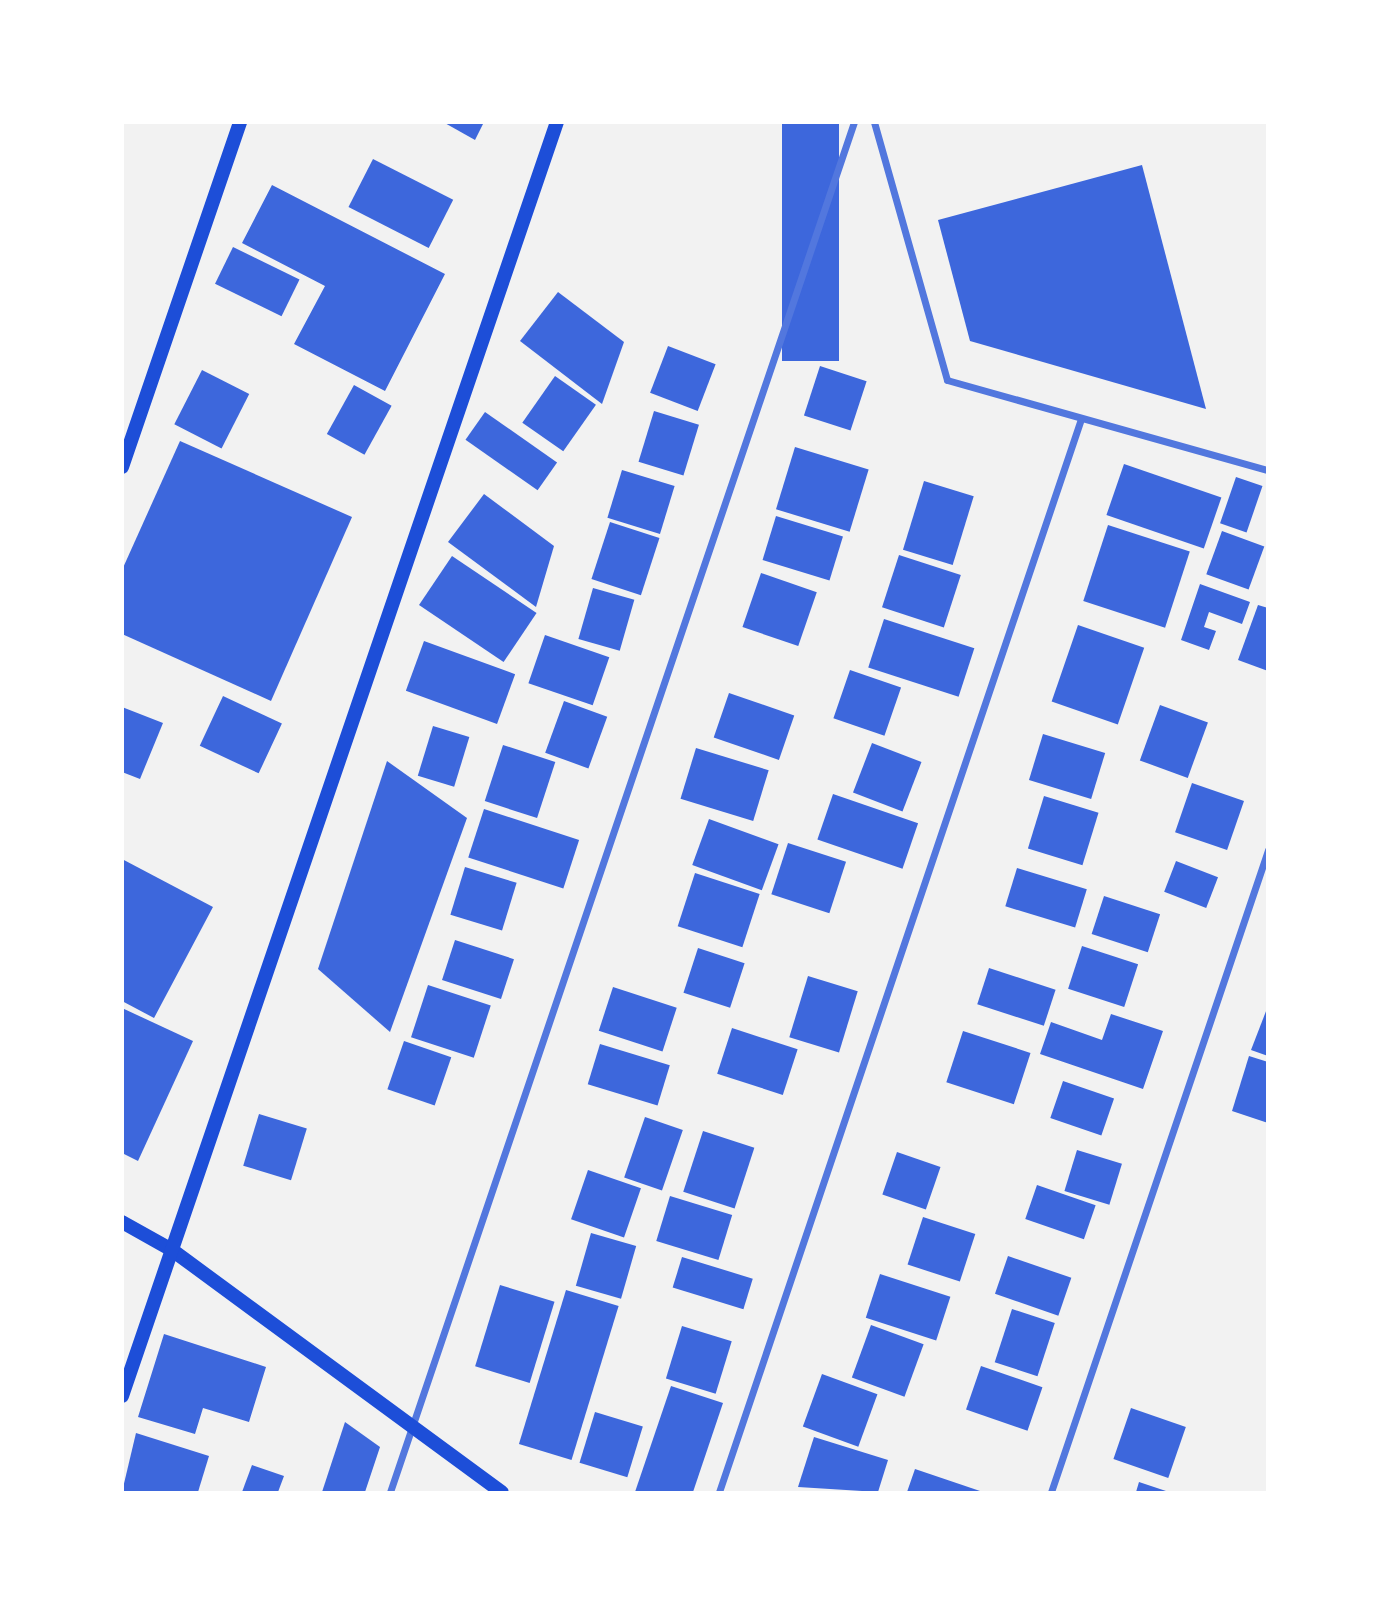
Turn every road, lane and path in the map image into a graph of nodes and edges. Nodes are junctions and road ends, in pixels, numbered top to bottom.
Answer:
1 (240, 122) edge
2 (557, 122) edge
3 (854, 122) edge
4 (874, 122) edge
5 (1081, 419) junction
6 (122, 467) edge
7 (1268, 470) edge
8 (1268, 850) edge
9 (122, 1223) edge
10 (172, 1251) junction
11 (122, 1396) edge
12 (413, 1425) junction
13 (390, 1493) edge
14 (502, 1493) edge
15 (719, 1493) edge
16 (1051, 1493) edge

1 - 6 main road
2 - 10 main road
3 - 12 street
4 - 5 street
5 - 7 street
5 - 15 street
8 - 16 street
9 - 10 main road
10 - 11 main road
10 - 12 main road
12 - 13 street
12 - 14 main road

